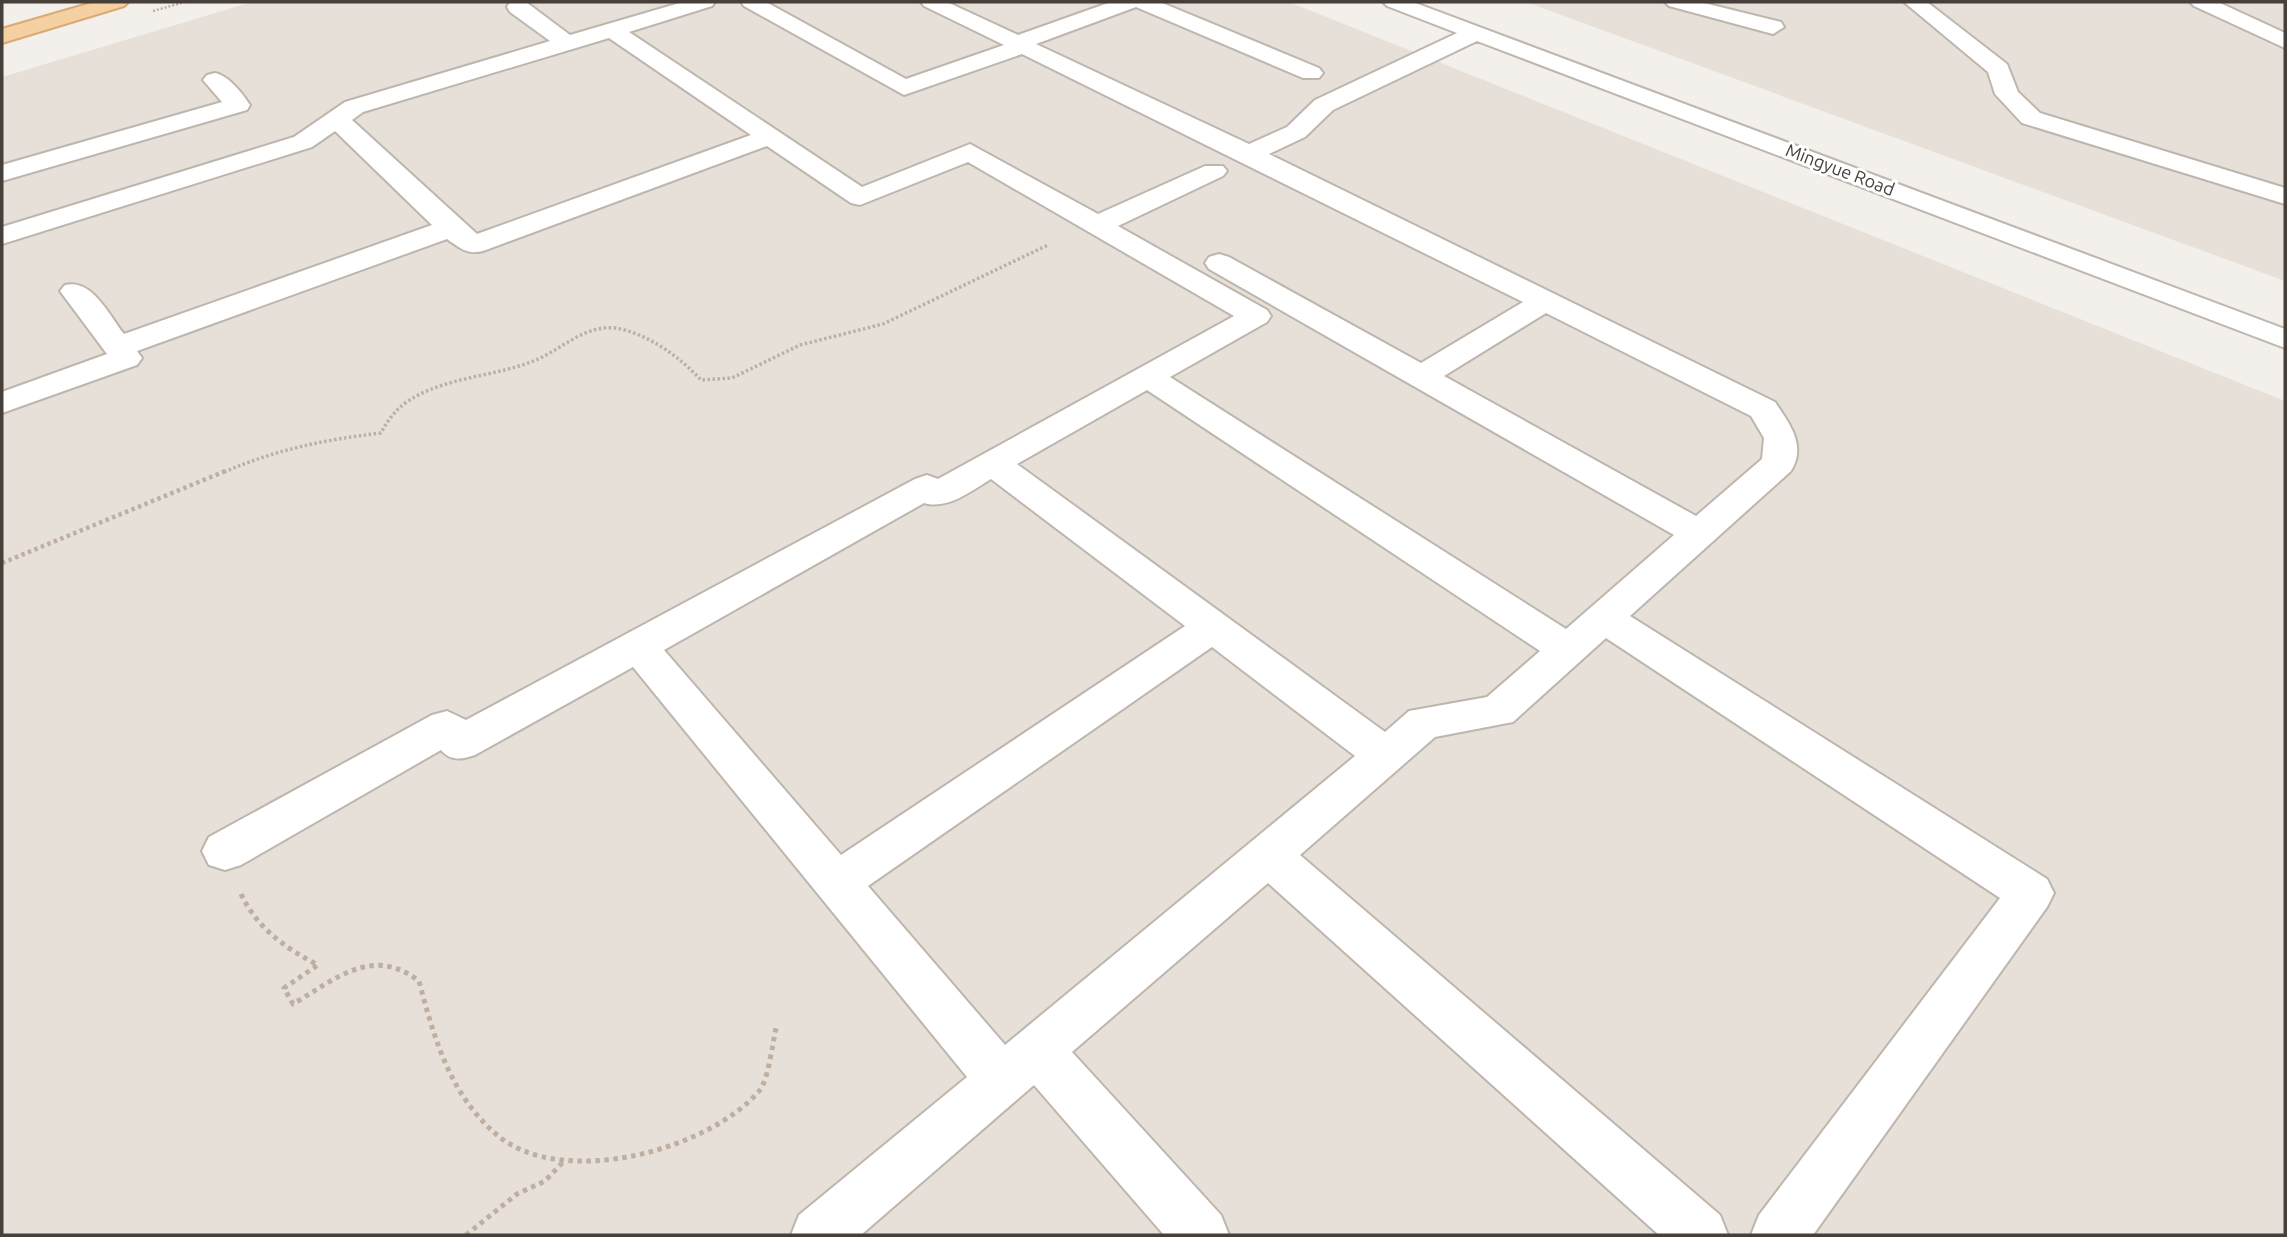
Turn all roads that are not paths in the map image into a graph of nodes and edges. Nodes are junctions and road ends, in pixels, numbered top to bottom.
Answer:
1 (70, 2) edge
2 (117, 2) edge
3 (705, 2) edge
4 (751, 2) edge
5 (931, 2) edge
6 (1130, 2) edge
7 (1142, 2) edge
8 (1394, 2) edge
9 (1448, 2) edge
10 (1676, 2) edge
11 (1914, 2) edge
12 (2201, 2) edge
13 (517, 7) edge
14 (2, 21) edge
15 (1773, 27) dead end
16 (612, 30) junction
17 (1476, 33) junction
18 (2, 36) edge
19 (2285, 41) edge
20 (568, 44) junction
21 (1020, 44) junction
22 (1311, 73) dead end
23 (215, 80) dead end
24 (336, 118) junction
25 (770, 136) junction
26 (1249, 154) junction
27 (1214, 172) dead end
28 (2, 173) edge
29 (2285, 196) edge
30 (1095, 224) junction
31 (451, 228) junction
32 (2, 236) edge
33 (1219, 263) dead end
34 (75, 291) dead end
35 (1545, 301) junction
36 (2285, 320) edge
37 (2285, 339) edge
38 (118, 347) junction
39 (1421, 377) junction
40 (1150, 378) junction
41 (2, 403) edge
42 (994, 464) junction
43 (1698, 533) junction
44 (1603, 617) junction
45 (1212, 627) junction
46 (638, 646) junction
47 (1567, 649) junction
48 (1385, 755) junction
49 (225, 851) road end
50 (1268, 855) junction
51 (836, 883) junction
52 (1019, 1066) junction
53 (819, 1235) edge
54 (1201, 1235) edge
55 (1700, 1235) edge
56 (1779, 1235) edge

1 - 14 main road
2 - 18 main road
3 - 16 street
4 - 21 street
5 - 21 street
6 - 21 street
7 - 22 street
8 - 17 street, Mingyue Road
9 - 36 street, Mingyue Road
10 - 15 street
11 - 29 street
12 - 19 street
13 - 20 street
16 - 20 street
16 - 25 street
17 - 26 street
17 - 37 street, Mingyue Road
20 - 24 street
21 - 26 street
23 - 28 street
24 - 31 street
24 - 32 street
25 - 30 street
25 - 31 street
26 - 35 street
27 - 30 street
30 - 40 street
31 - 38 street
33 - 39 street
34 - 38 street
35 - 39 street
35 - 43 street
38 - 41 street
39 - 43 street
40 - 42 street
40 - 47 street
42 - 45 street
42 - 46 street
43 - 44 street
44 - 47 street
44 - 56 street
45 - 48 street
45 - 51 street
46 - 49 street
46 - 51 street
47 - 48 street
48 - 50 street
50 - 52 street
50 - 55 street
51 - 52 street
52 - 53 street
52 - 54 street

